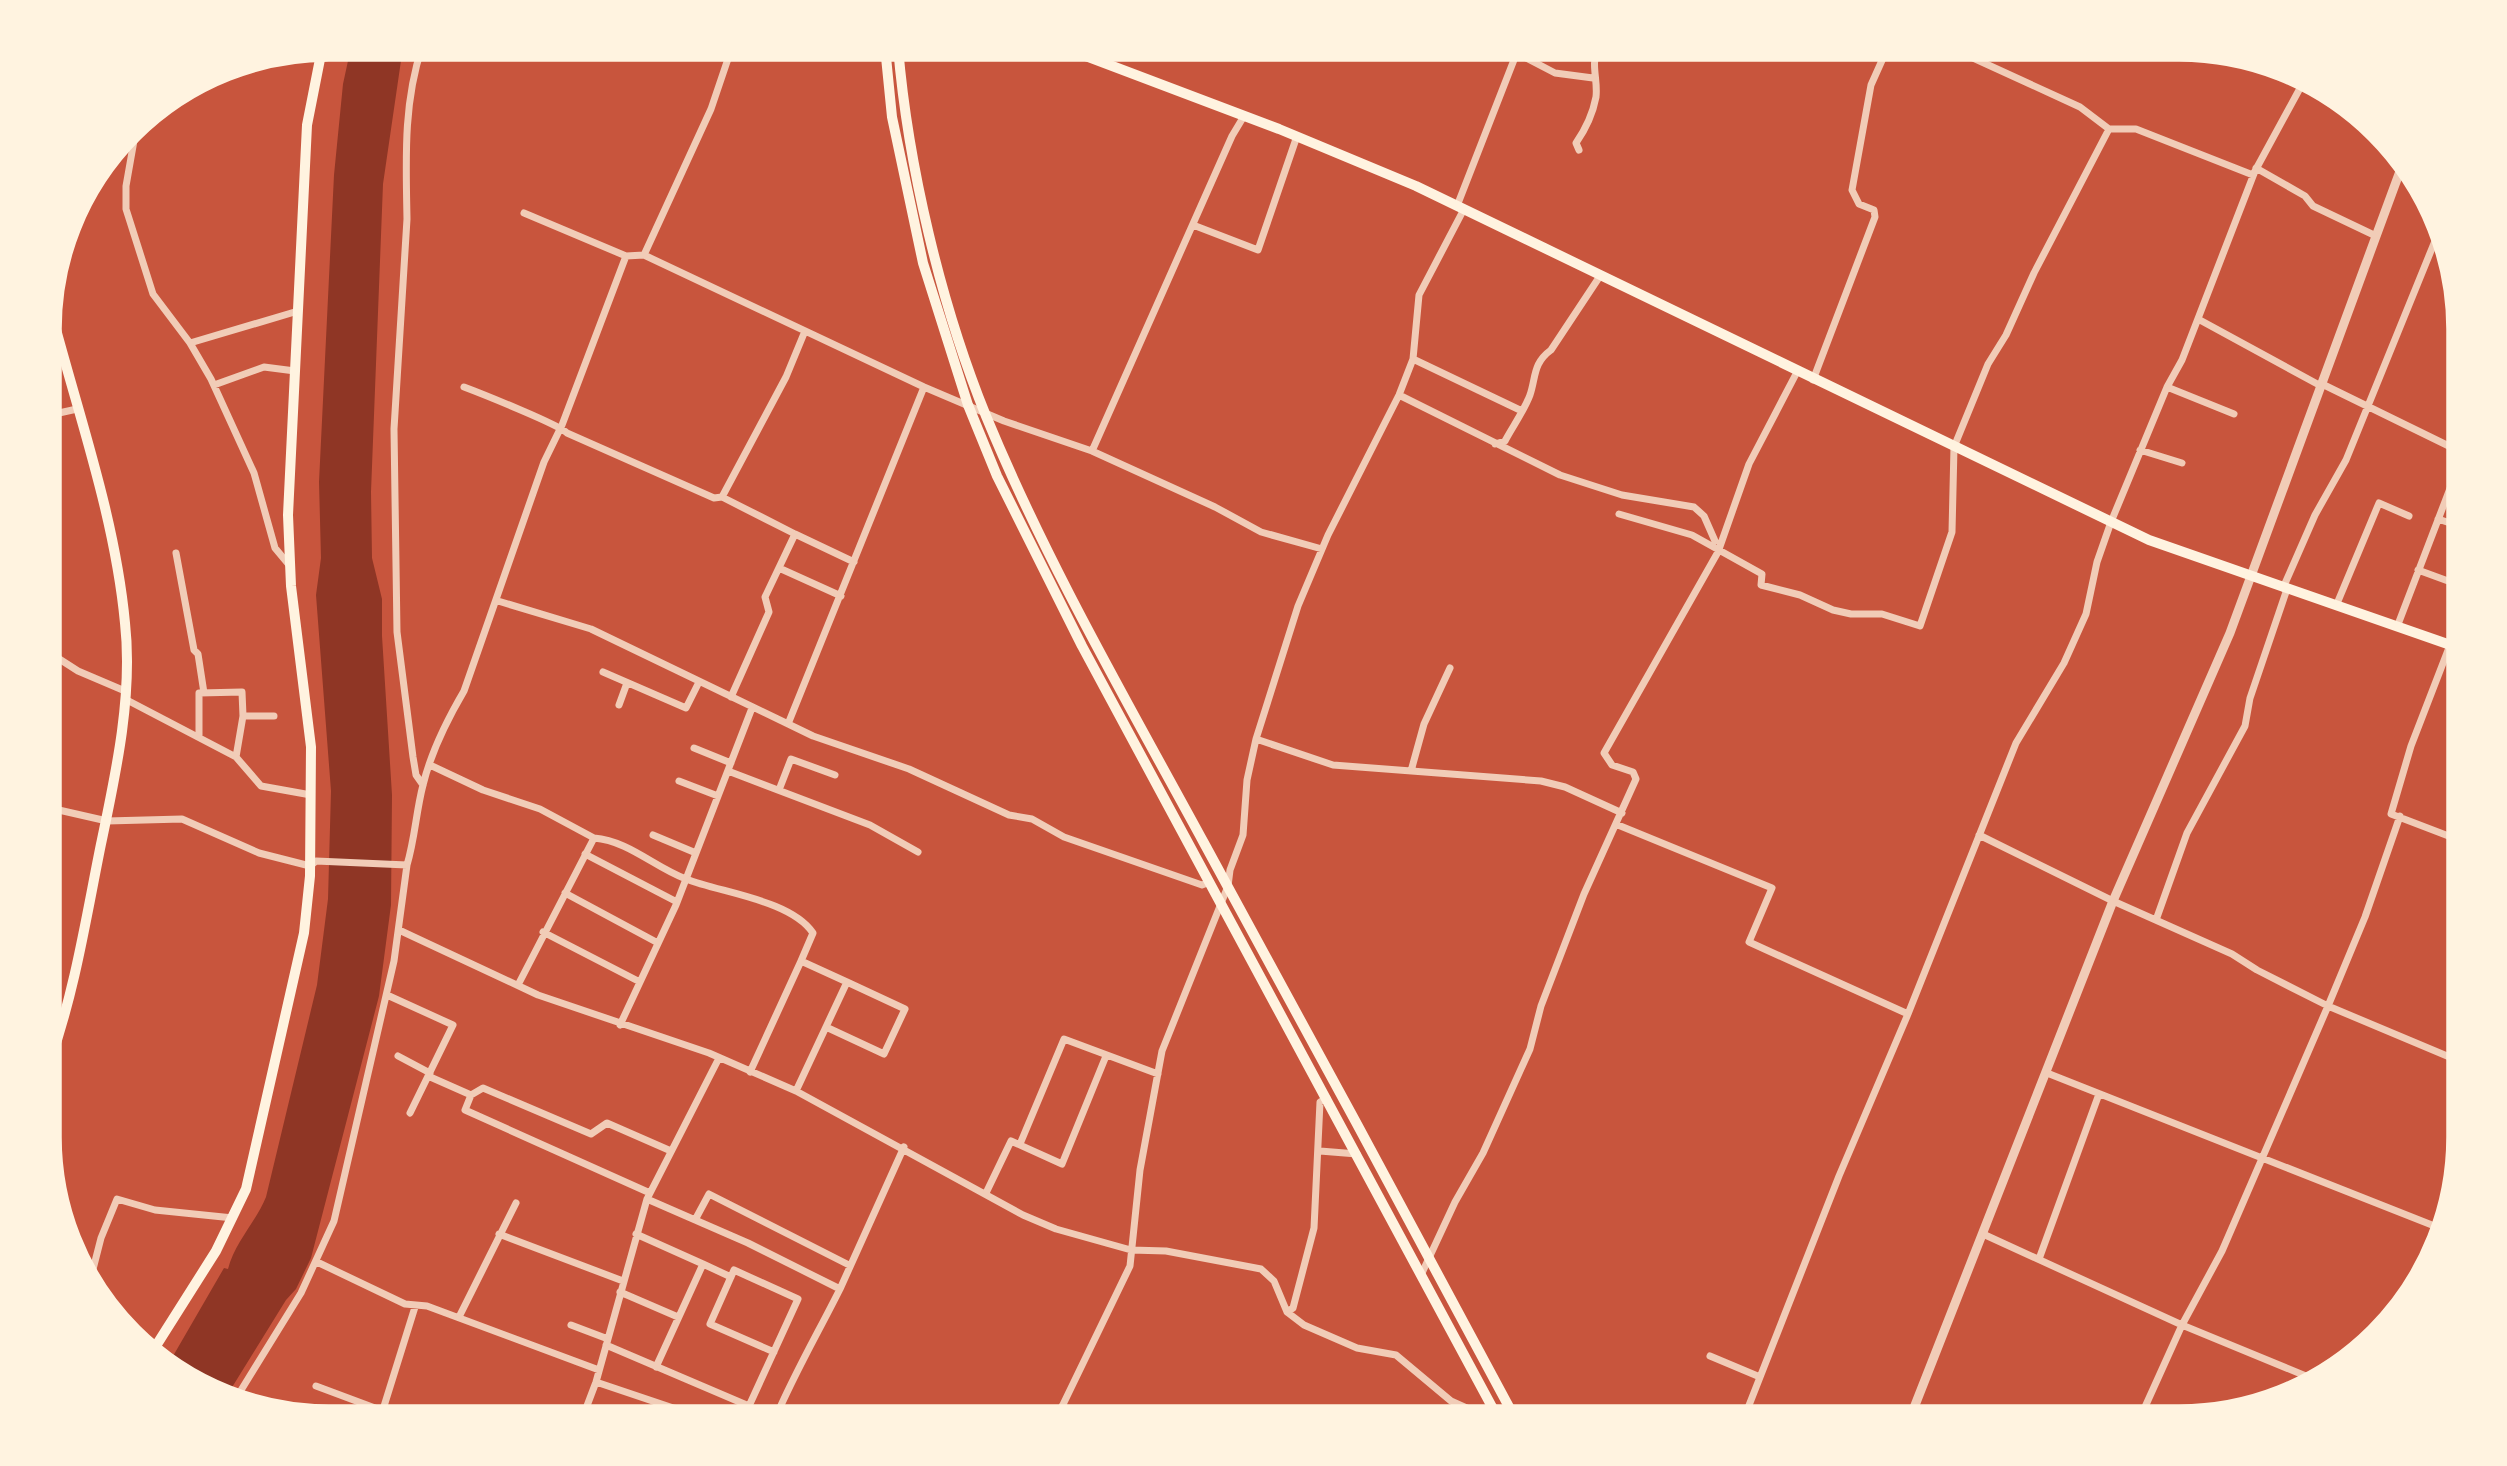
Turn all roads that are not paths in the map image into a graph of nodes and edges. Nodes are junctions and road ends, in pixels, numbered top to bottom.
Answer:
1 (320, 60) edge
2 (418, 60) edge
3 (727, 60) edge
4 (886, 60) edge
5 (900, 60) edge
6 (1096, 60) edge
7 (1514, 60) edge
8 (1534, 60) edge
9 (1595, 60) edge
10 (1882, 60) edge
11 (1977, 60) edge
12 (1593, 78) junction
13 (2300, 89) edge
14 (1244, 116) junction
15 (2109, 129) junction
16 (1297, 136) junction
17 (134, 143) edge
18 (1578, 149) dead end
19 (2255, 171) junction
20 (2399, 174) edge
21 (1460, 207) junction
22 (524, 213) dead end
23 (1192, 225) junction
24 (2376, 236) junction
25 (2434, 244) edge
26 (644, 255) junction
27 (626, 256) junction
28 (1600, 276) junction
29 (298, 311) junction
30 (2198, 319) junction
31 (805, 331) junction
32 (59, 341) edge
33 (190, 344) junction
34 (1413, 359) junction
35 (295, 371) junction
36 (1797, 372) junction
37 (1814, 380) junction
38 (214, 385) junction
39 (2321, 385) junction
40 (464, 387) dead end
41 (924, 387) junction
42 (2167, 387) junction
43 (1399, 395) junction
44 (968, 405) junction
45 (2366, 405) junction
46 (77, 409) junction
47 (1522, 411) junction
48 (59, 413) edge
49 (985, 413) junction
50 (2234, 414) dead end
51 (561, 427) junction
52 (1495, 444) junction
53 (2448, 446) edge
54 (1954, 447) junction
55 (2140, 450) junction
56 (1091, 451) junction
57 (2182, 463) dead end
58 (722, 497) junction
59 (2448, 501) edge
60 (1619, 514) dead end
61 (2409, 516) dead end
62 (2438, 519) junction
63 (2111, 522) junction
64 (2448, 522) edge
65 (795, 534) junction
66 (1714, 541) dead end
67 (1322, 549) junction
68 (1718, 552) junction
69 (176, 553) dead end
70 (854, 562) junction
71 (290, 566) junction
72 (779, 568) junction
73 (2418, 570) junction
74 (2250, 577) junction
75 (2448, 581) edge
76 (2285, 589) junction
77 (841, 596) junction
78 (498, 601) junction
79 (2336, 606) junction
80 (1079, 610) junction
81 (1068, 619) junction
82 (2397, 627) junction
83 (2448, 643) edge
84 (59, 659) edge
85 (2448, 663) edge
86 (1450, 668) dead end
87 (603, 672) dead end
88 (699, 682) junction
89 (627, 683) junction
90 (204, 693) junction
91 (125, 695) junction
92 (730, 697) junction
93 (619, 705) dead end
94 (752, 708) junction
95 (243, 716) junction
96 (274, 716) dead end
97 (788, 724) junction
98 (199, 737) junction
99 (1256, 739) junction
100 (694, 748) dead end
101 (236, 757) junction
102 (430, 765) junction
103 (729, 767) junction
104 (1411, 771) junction
105 (835, 775) dead end
106 (679, 781) dead end
107 (423, 785) junction
108 (779, 790) junction
109 (311, 795) junction
110 (718, 796) junction
111 (59, 810) edge
112 (1622, 813) junction
113 (2400, 816) junction
114 (107, 821) junction
115 (1618, 825) junction
116 (653, 835) dead end
117 (1979, 835) junction
118 (2448, 836) edge
119 (594, 838) junction
120 (918, 852) dead end
121 (696, 853) junction
122 (585, 854) junction
123 (403, 864) junction
124 (310, 866) junction
125 (686, 879) junction
126 (1210, 882) junction
127 (1228, 886) junction
128 (565, 893) junction
129 (2113, 901) junction
130 (677, 902) junction
131 (1221, 902) junction
132 (2157, 920) junction
133 (399, 930) junction
134 (543, 932) junction
135 (658, 943) junction
136 (801, 961) junction
137 (640, 982) junction
138 (847, 982) junction
139 (518, 985) junction
140 (387, 995) junction
141 (2328, 1006) junction
142 (1908, 1014) junction
143 (620, 1025) junction
144 (826, 1027) junction
145 (59, 1035) edge
146 (398, 1056) dead end
147 (1106, 1056) junction
148 (2448, 1056) edge
149 (719, 1058) junction
150 (750, 1072) junction
151 (2047, 1073) junction
152 (429, 1074) junction
153 (1158, 1074) junction
154 (796, 1091) junction
155 (2099, 1094) junction
156 (471, 1095) junction
157 (1327, 1098) junction
158 (410, 1114) dead end
159 (1020, 1144) junction
160 (904, 1147) junction
161 (671, 1151) junction
162 (1320, 1151) junction
163 (1357, 1154) junction
164 (2262, 1159) junction
165 (986, 1194) junction
166 (649, 1196) junction
167 (516, 1203) dead end
168 (233, 1218) junction
169 (695, 1220) junction
170 (2433, 1225) edge
171 (499, 1234) junction
172 (636, 1234) junction
173 (1983, 1234) junction
174 (1131, 1250) junction
175 (1429, 1256) junction
176 (2039, 1259) junction
177 (317, 1262) junction
178 (703, 1264) junction
179 (849, 1265) junction
180 (94, 1268) edge
181 (1422, 1273) junction
182 (731, 1277) junction
183 (623, 1281) junction
184 (839, 1289) junction
185 (620, 1292) junction
186 (415, 1307) junction
187 (1287, 1312) junction
188 (459, 1317) junction
189 (678, 1317) junction
190 (571, 1325) dead end
191 (2182, 1325) junction
192 (607, 1342) junction
193 (157, 1345) edge
194 (774, 1352) junction
195 (1710, 1356) dead end
196 (656, 1367) junction
197 (599, 1370) junction
198 (2304, 1375) edge
199 (1760, 1377) junction
200 (596, 1382) junction
201 (316, 1386) dead end
202 (241, 1391) edge
203 (362, 1406) edge
204 (385, 1406) edge
205 (587, 1406) edge
206 (668, 1406) edge
207 (780, 1406) edge
208 (1062, 1406) edge
209 (1462, 1406) edge
210 (1493, 1406) edge
211 (1509, 1406) edge
212 (1749, 1406) edge
213 (1915, 1406) edge
214 (2145, 1406) edge

1 - 29 main road
2 - 107 street
3 - 26 street
4 - 44 main road
5 - 49 main road
6 - 14 main road
7 - 21 street
8 - 12 street
9 - 12 street
10 - 37 street
11 - 15 street
12 - 18 street
13 - 19 street
14 - 16 main road
14 - 23 street
15 - 19 street
15 - 54 street
16 - 21 main road
16 - 23 street
17 - 33 street
19 - 24 street
19 - 30 street
20 - 24 street
21 - 28 main road
21 - 34 street
22 - 27 street
23 - 56 street
24 - 39 street
25 - 45 street
26 - 27 street
26 - 31 street
27 - 51 street
28 - 36 main road
28 - 47 street
29 - 33 street
29 - 35 main road
30 - 39 street
30 - 42 street
31 - 41 street
31 - 58 street
32 - 46 main road
33 - 38 street
34 - 43 street
34 - 47 street
35 - 38 street
35 - 71 main road
36 - 37 main road
36 - 68 street
37 - 54 main road
38 - 71 street
39 - 45 street
39 - 74 street
40 - 51 street
41 - 44 street
41 - 70 street
42 - 50 street
42 - 55 street
43 - 52 street
43 - 67 street
44 - 49 street
44 - 81 main road
45 - 53 street
45 - 76 street
46 - 48 street
46 - 91 main road
47 - 52 street
49 - 56 street
49 - 80 main road
51 - 58 street
51 - 78 street
52 - 66 street
54 - 63 main road
54 - 68 street
55 - 57 street
55 - 63 street
56 - 67 street
58 - 65 street
59 - 62 street
60 - 68 street
61 - 79 street
62 - 64 street
62 - 73 street
63 - 74 main road
63 - 117 street
65 - 70 street
65 - 72 street
67 - 99 street
68 - 112 street
69 - 90 street
70 - 77 street
71 - 109 main road
72 - 77 street
72 - 92 street
73 - 75 street
73 - 82 street
74 - 76 main road
74 - 129 street
76 - 79 main road
76 - 132 street
77 - 97 street
78 - 88 street
78 - 102 street
79 - 82 main road
80 - 81 street
80 - 127 main road
81 - 126 main road
82 - 83 main road
84 - 91 street
85 - 113 street
86 - 104 street
87 - 89 street
88 - 89 street
88 - 92 street
89 - 93 street
90 - 95 street
90 - 98 street
91 - 98 street
91 - 114 main road
92 - 94 street
94 - 97 street
94 - 103 street
95 - 96 street
95 - 101 street
97 - 126 street
98 - 101 street
99 - 104 street
99 - 127 street
100 - 103 street
101 - 109 street
102 - 107 street
102 - 119 street
103 - 108 street
103 - 110 street
104 - 112 street
105 - 108 street
106 - 110 street
107 - 123 street
108 - 120 street
109 - 124 main road
110 - 121 street
111 - 114 street
112 - 115 street
113 - 118 street
113 - 141 street
114 - 124 street
114 - 145 main road
115 - 142 street
115 - 175 street
116 - 121 street
117 - 129 street
117 - 142 street
119 - 122 street
119 - 125 street
121 - 125 street
122 - 128 street
122 - 130 street
123 - 124 street
123 - 133 street
124 - 168 main road
125 - 130 street
125 - 136 street
126 - 131 main road
127 - 131 street
127 - 175 main road
128 - 134 street
128 - 135 street
129 - 132 street
129 - 151 street
130 - 135 street
131 - 153 street
131 - 157 main road
132 - 141 street
133 - 139 street
133 - 140 street
134 - 137 street
134 - 139 street
135 - 137 street
136 - 138 street
136 - 150 street
137 - 143 street
138 - 144 street
138 - 144 street
139 - 143 street
140 - 152 street
140 - 177 street
141 - 148 street
141 - 164 street
142 - 199 street
143 - 149 street
144 - 154 street
146 - 152 street
147 - 153 street
147 - 159 street
147 - 159 street
149 - 150 street
149 - 161 street
150 - 154 street
151 - 155 street
151 - 173 street
152 - 156 street
152 - 158 street
153 - 174 street
154 - 160 street
155 - 164 street
155 - 176 street
156 - 161 street
156 - 166 street
157 - 162 street
157 - 163 main road
159 - 165 street
160 - 165 street
160 - 179 street
161 - 166 street
162 - 163 street
162 - 187 street
163 - 181 main road
164 - 170 street
164 - 191 street
165 - 174 street
166 - 169 street
166 - 172 street
167 - 171 street
168 - 180 street
168 - 193 main road
169 - 179 street
169 - 184 street
171 - 183 street
171 - 188 street
172 - 178 street
172 - 183 street
173 - 176 street
173 - 213 street
174 - 187 street
174 - 208 street
175 - 181 street
175 - 211 main road
176 - 191 street
177 - 186 street
177 - 202 street
178 - 182 street
178 - 189 street
179 - 184 street
181 - 210 main road
182 - 194 street
182 - 194 street
183 - 185 street
184 - 207 street
185 - 189 street
185 - 192 street
186 - 188 street
186 - 204 street
187 - 209 street
188 - 197 street
189 - 196 street
190 - 192 street
191 - 198 street
191 - 214 street
192 - 196 street
192 - 197 street
194 - 196 street
195 - 199 street
197 - 200 street
199 - 212 street
200 - 205 street
200 - 206 street
201 - 203 street

